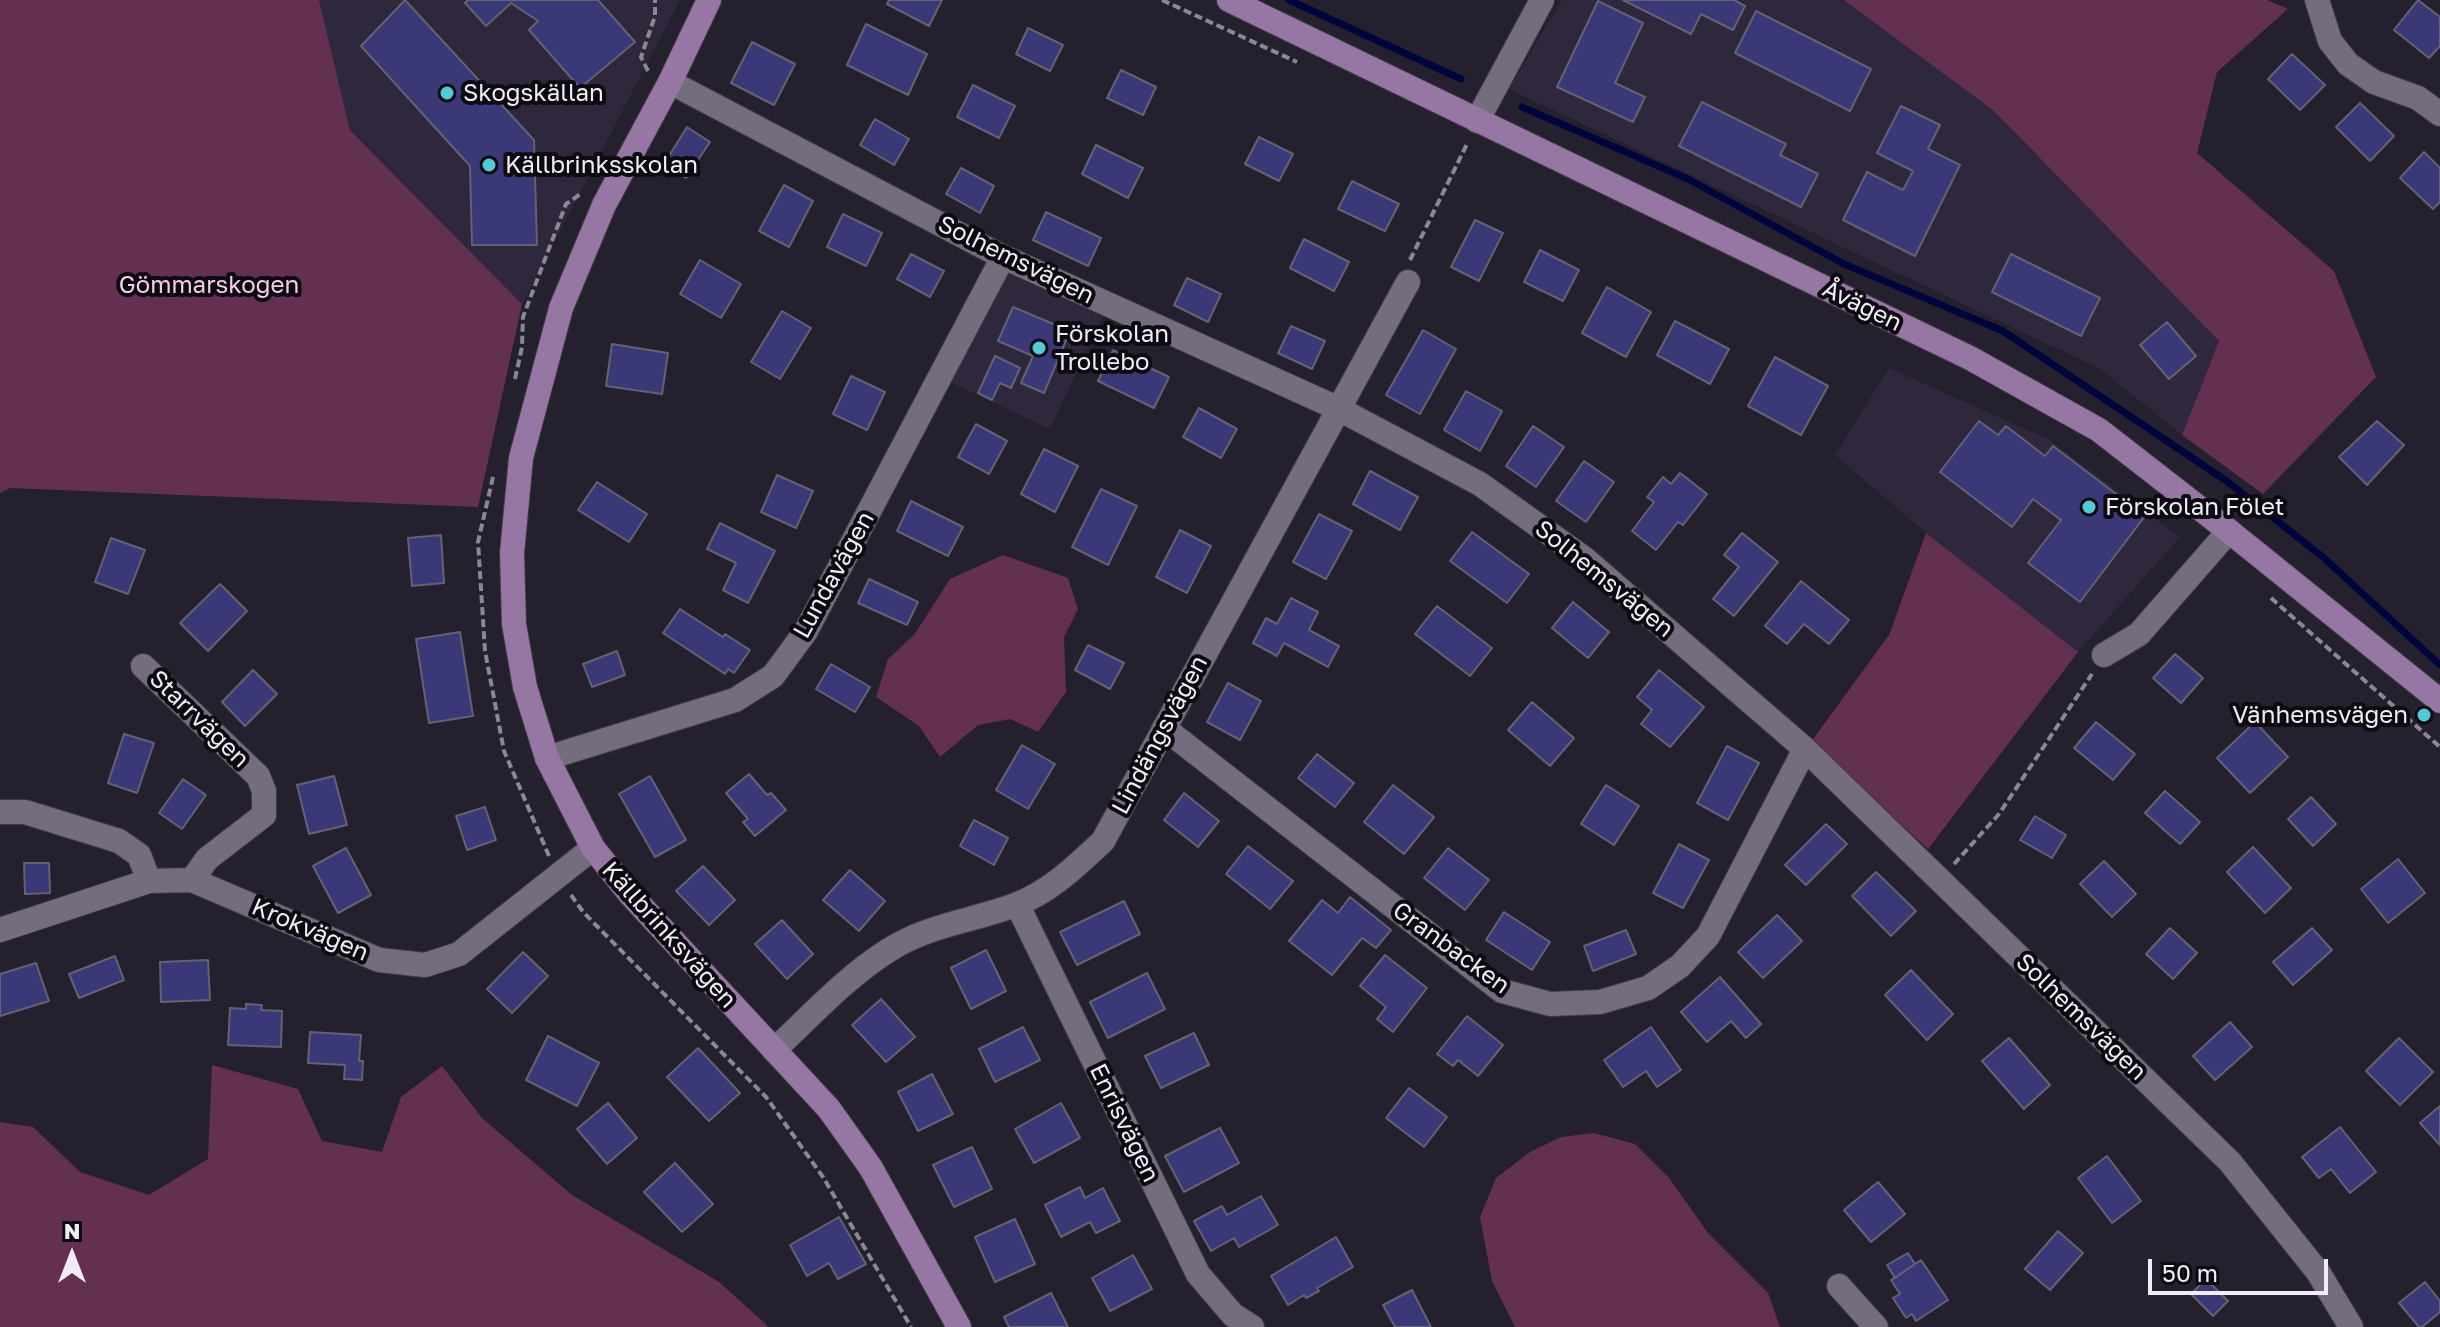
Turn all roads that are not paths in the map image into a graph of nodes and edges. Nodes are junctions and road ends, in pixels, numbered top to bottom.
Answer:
1 (709, 0) edge
2 (1229, 0) edge
3 (1542, 0) edge
4 (2317, 0) edge
5 (660, 78) junction
6 (2440, 114) edge
7 (1473, 131) junction
8 (1003, 257) junction
9 (1408, 282) road end
10 (1337, 408) junction
11 (2229, 531) junction
12 (2104, 655) road end
13 (143, 666) dead end
14 (2440, 701) edge
15 (1164, 728) junction
16 (1805, 749) junction
17 (547, 758) junction
18 (0, 812) edge
19 (593, 848) junction
20 (192, 880) junction
21 (149, 881) junction
22 (1017, 904) junction
23 (0, 930) edge
24 (774, 1050) junction
25 (1839, 1286) dead end
26 (959, 1327) edge
27 (1252, 1327) edge
28 (1876, 1327) edge
29 (2351, 1327) edge

1 - 5 street, Källbrinksvägen
2 - 7 street, Åvägen
3 - 7 street
4 - 6 street
5 - 8 street, Solhemsvägen
5 - 17 street, Källbrinksvägen
7 - 11 street, Åvägen
8 - 10 street, Solhemsvägen
8 - 17 street, Lundavägen
9 - 10 street, Lindängsvägen
10 - 15 street, Lindängsvägen
10 - 16 street, Solhemsvägen
11 - 12 street
11 - 14 street, Åvägen
13 - 20 street, Starrvägen
15 - 16 street, Granbacken
15 - 22 street, Lindängsvägen
16 - 29 street, Solhemsvägen
17 - 19 street, Källbrinksvägen
18 - 21 street
19 - 20 street, Krokvägen
19 - 24 street, Källbrinksvägen
20 - 21 street, Krokvägen
21 - 23 street, Krokvägen
22 - 24 street, Lindängsvägen
22 - 27 street, Enrisvägen
24 - 26 street, Källbrinksvägen
25 - 28 street

